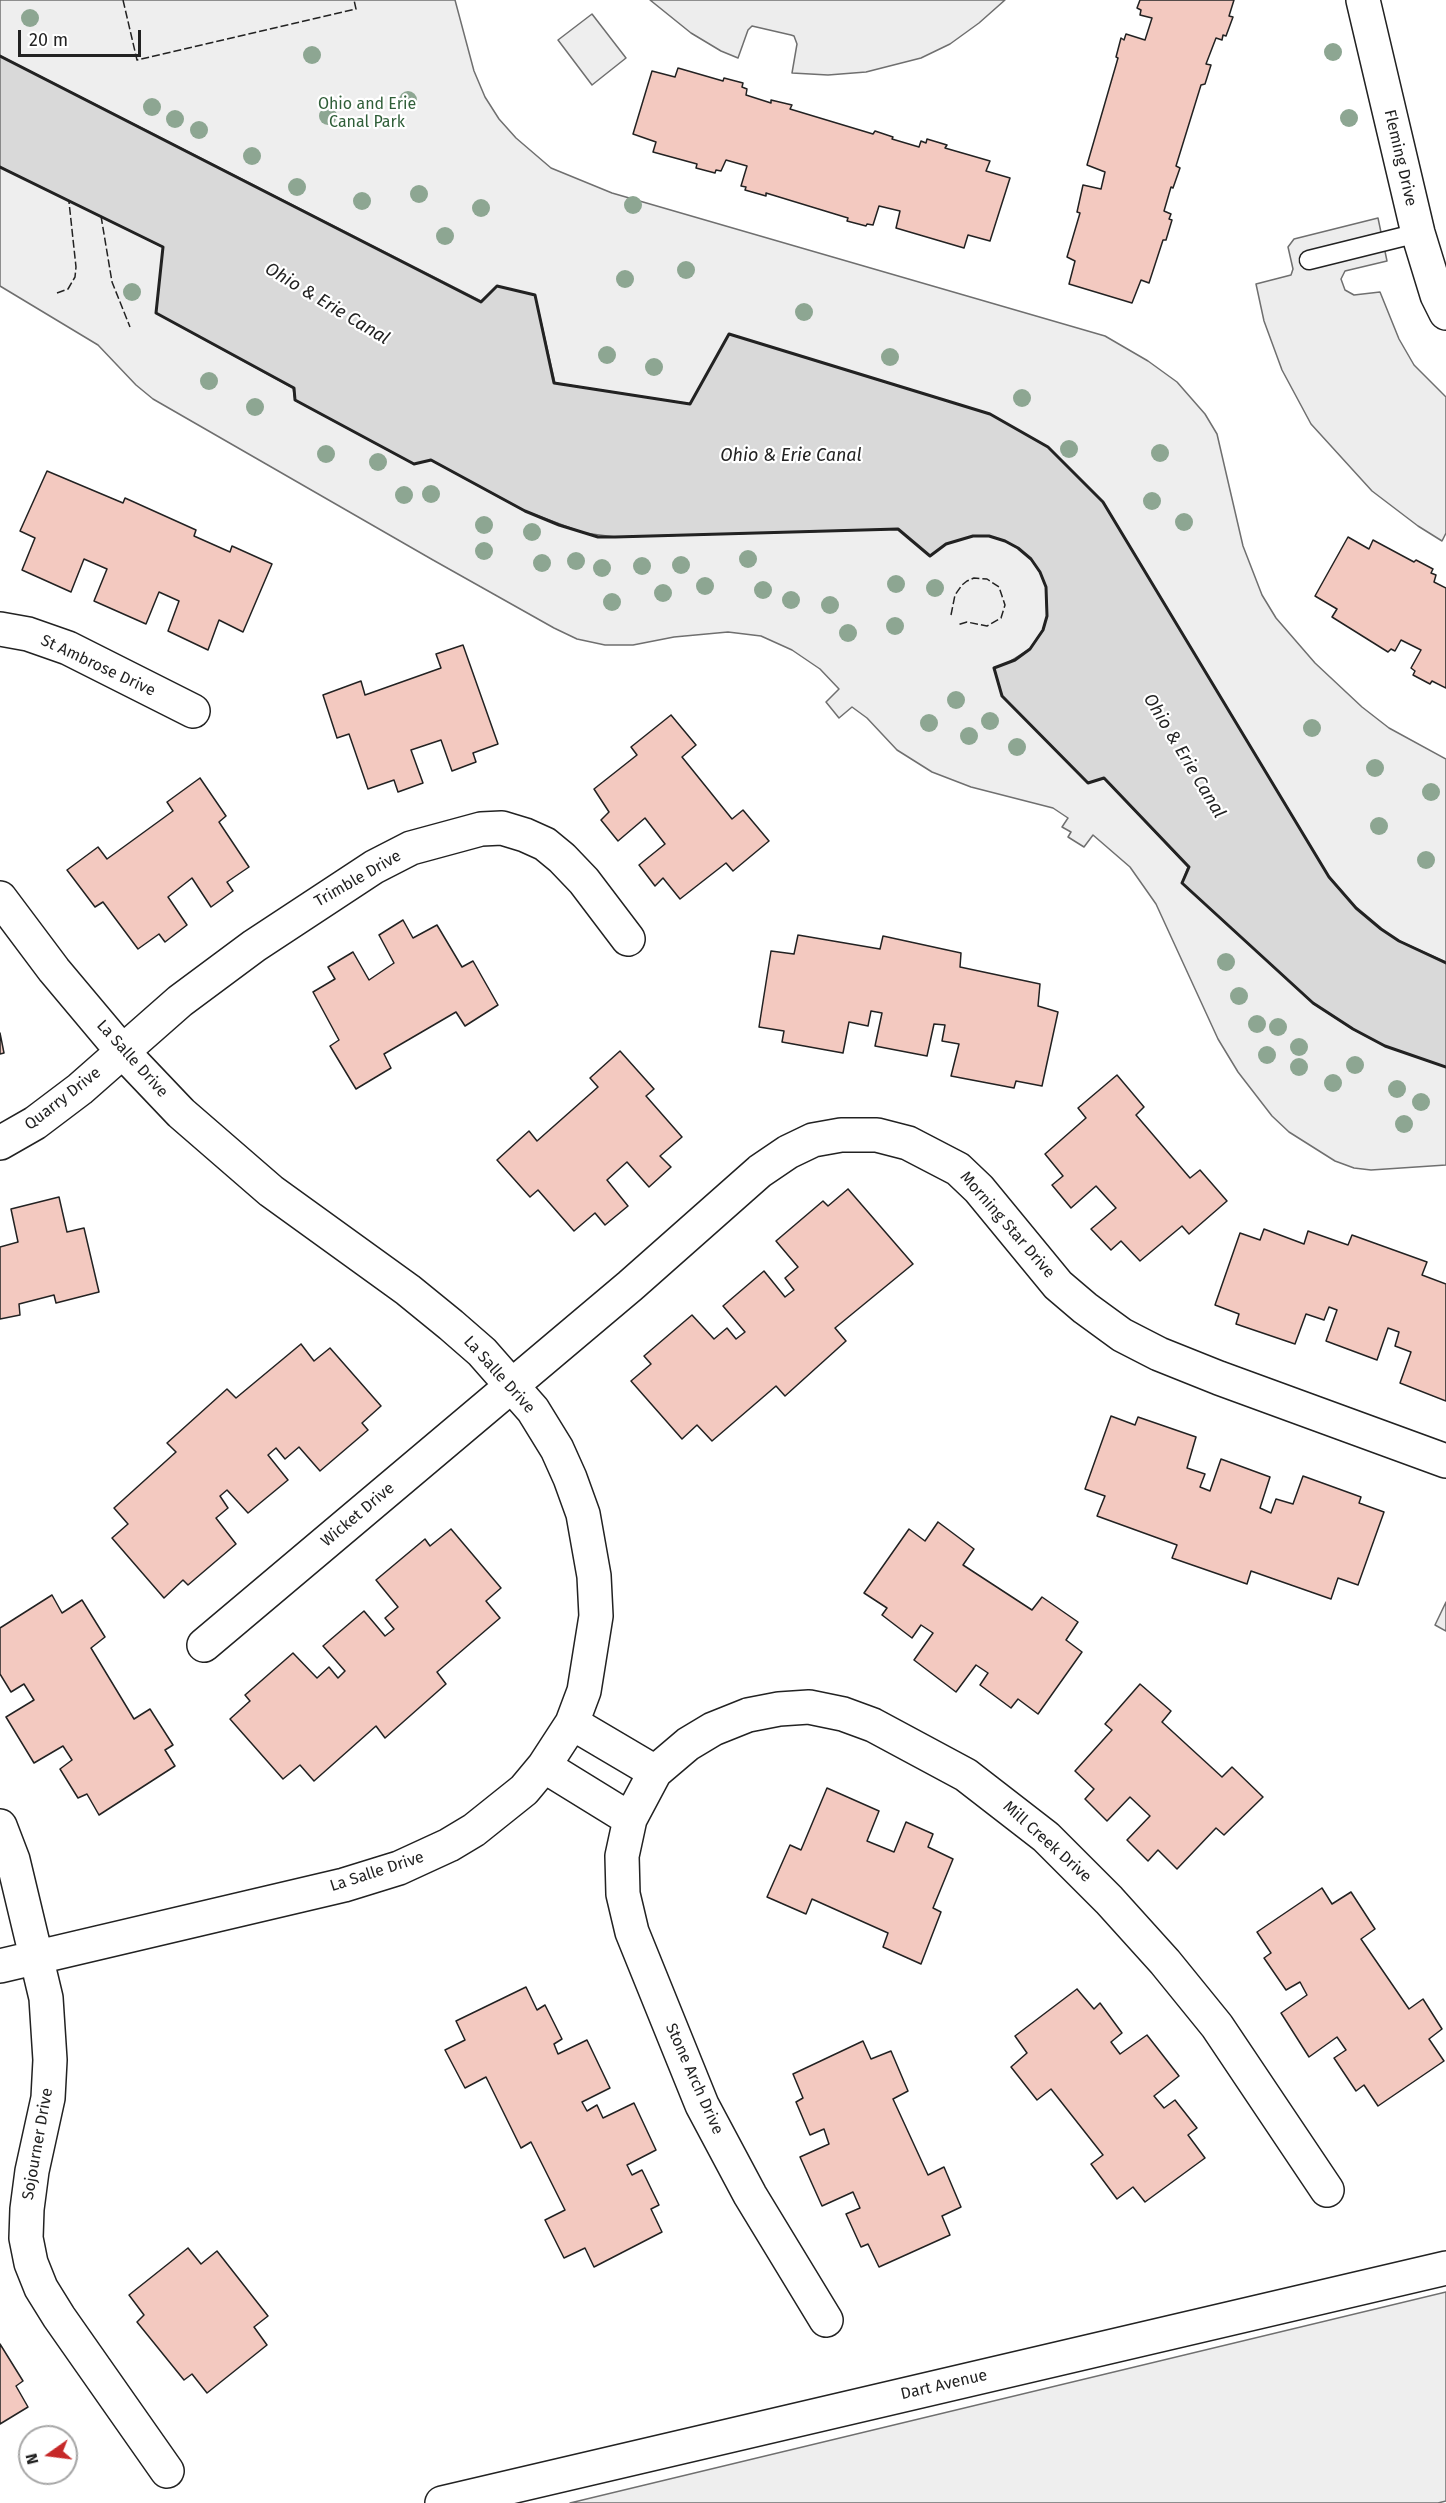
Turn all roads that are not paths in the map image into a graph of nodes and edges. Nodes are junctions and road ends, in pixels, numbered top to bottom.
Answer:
1 (1363, 0) edge
2 (1418, 233) junction
3 (1309, 260) dead end
4 (1446, 313) edge
5 (0, 629) edge
6 (193, 711) dead end
7 (0, 898) edge
8 (628, 939) dead end
9 (122, 1051) junction
10 (0, 1143) edge
11 (512, 1385) junction
12 (1446, 1461) edge
13 (204, 1645) dead end
14 (572, 1723) junction
15 (544, 1766) junction
16 (655, 1772) junction
17 (630, 1819) junction
18 (0, 1826) edge
19 (38, 1957) junction
20 (0, 1966) edge
21 (1327, 2190) dead end
22 (1446, 2268) edge
23 (826, 2319) dead end
24 (167, 2471) dead end
25 (442, 2503) edge

1 - 2 street, Fleming Drive
2 - 3 lane
2 - 4 street, Fleming Drive
5 - 6 street, St Ambrose Drive
7 - 9 street, La Salle Drive
8 - 9 street, Trimble Drive
9 - 10 street, Quarry Drive
9 - 11 street, La Salle Drive
11 - 12 street, Morning Star Drive
11 - 13 street, Wicket Drive
11 - 14 street, La Salle Drive
14 - 15 street, La Salle Drive
14 - 16 street
15 - 17 street
15 - 19 street, La Salle Drive
16 - 17 street, Stone Arch Drive
16 - 21 street, Mill Creek Drive
17 - 23 street, Stone Arch Drive
18 - 19 street, Sojourner Drive
19 - 20 street, La Salle Drive
19 - 24 street, Sojourner Drive
22 - 25 street, Dart Avenue

